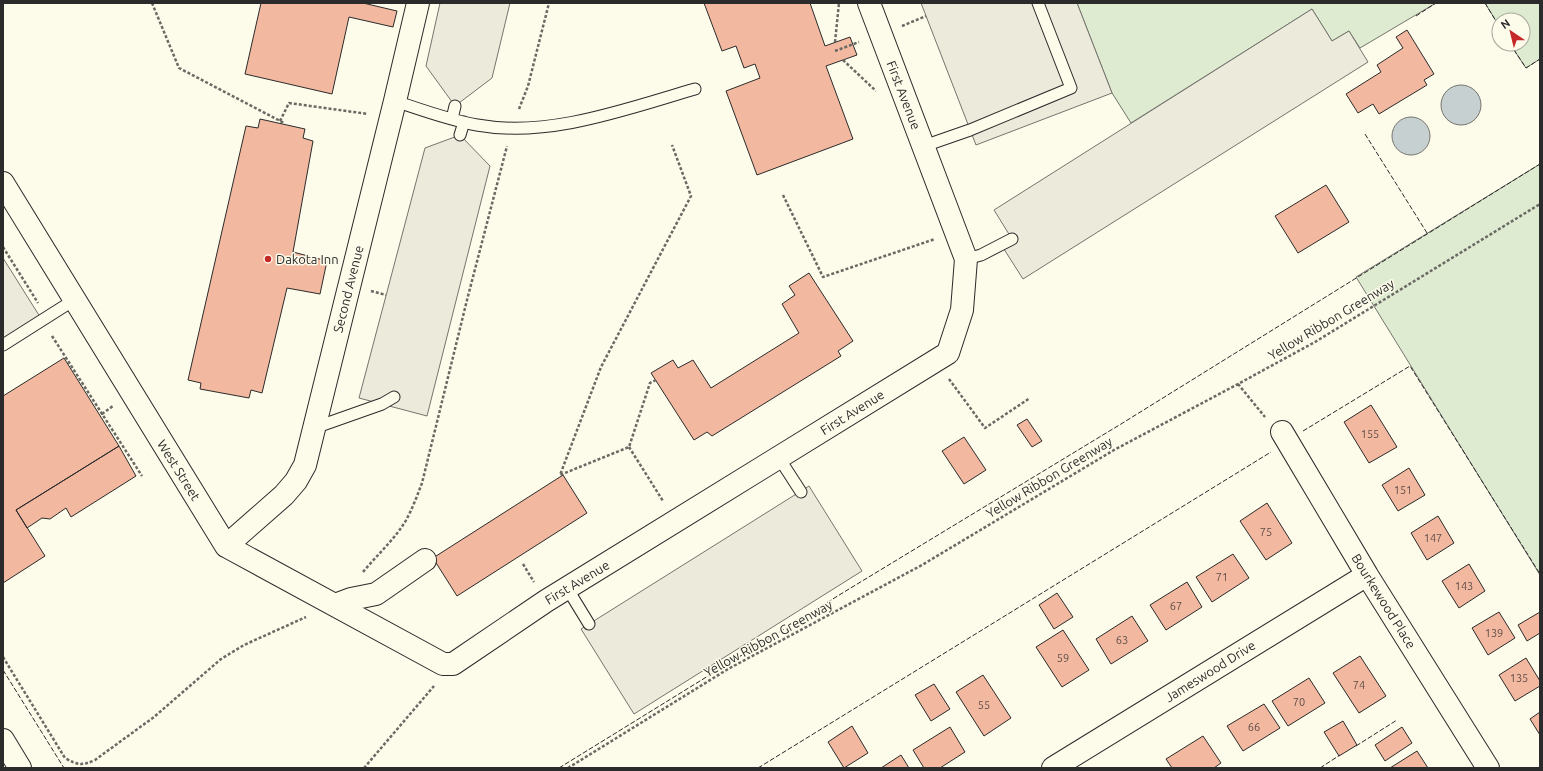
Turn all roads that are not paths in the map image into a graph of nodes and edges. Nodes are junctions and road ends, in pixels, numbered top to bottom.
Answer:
1 (418, 3) edge
2 (869, 3) edge
3 (1038, 3) edge
4 (695, 89) dead end
5 (455, 106) dead end
6 (393, 109) junction
7 (452, 119) junction
8 (464, 122) junction
9 (460, 135) dead end
10 (924, 146) junction
11 (3, 183) edge
12 (1012, 239) dead end
13 (966, 259) junction
14 (74, 300) junction
15 (3, 345) edge
16 (394, 397) dead end
17 (314, 428) junction
18 (1282, 432) road end
19 (779, 458) junction
20 (801, 492) dead end
21 (226, 546) junction
22 (424, 560) dead end
23 (1367, 575) junction
24 (567, 588) junction
25 (335, 605) junction
26 (589, 624) dead end
27 (448, 664) joint
28 (3, 740) edge
29 (20, 768) edge
30 (1053, 768) edge
31 (1488, 768) edge

1 - 6 street, Second Avenue
2 - 10 street, First Avenue
3 - 10 lane
4 - 8 lane
5 - 7 lane
6 - 7 lane
6 - 17 street, Second Avenue
7 - 8 lane
8 - 9 lane
10 - 13 street, First Avenue
11 - 14 street, West Street
12 - 13 lane
13 - 19 street, First Avenue
14 - 15 lane
14 - 21 street, West Street
16 - 17 lane
17 - 21 street, Second Avenue
18 - 23 street, Bourkewood Place
19 - 20 lane
19 - 24 street, First Avenue
21 - 25 street, West Street
22 - 25 street
23 - 30 street, Jameswood Drive
23 - 31 street, Bourkewood Place
24 - 26 lane
24 - 27 street, First Avenue
25 - 27 street, West Street
28 - 29 street

